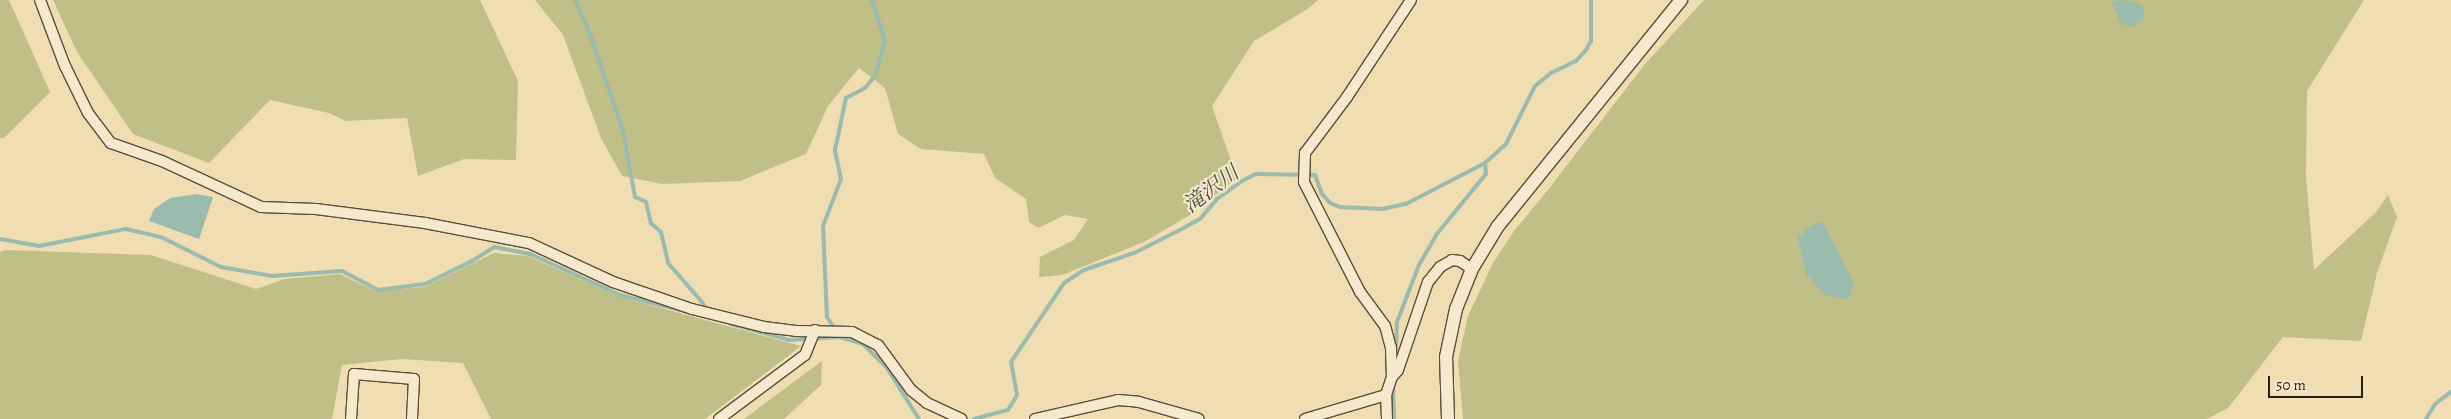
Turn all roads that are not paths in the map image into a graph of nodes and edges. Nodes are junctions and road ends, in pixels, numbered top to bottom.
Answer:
1 (40, 0) edge
2 (1411, 0) edge
3 (1681, 0) edge
4 (1472, 269) junction
5 (815, 330) junction
6 (1392, 377) junction
7 (1386, 395) junction
8 (351, 419) edge
9 (412, 419) edge
10 (719, 419) edge
11 (962, 419) edge
12 (1035, 419) edge
13 (1199, 419) edge
14 (1305, 419) edge
15 (1387, 419) edge
16 (1448, 419) edge

1 - 5 street
2 - 6 street
3 - 4 street
4 - 6 street
4 - 16 street
5 - 10 street
5 - 11 street
6 - 7 street
7 - 14 street
7 - 15 street
8 - 9 street
12 - 13 street

